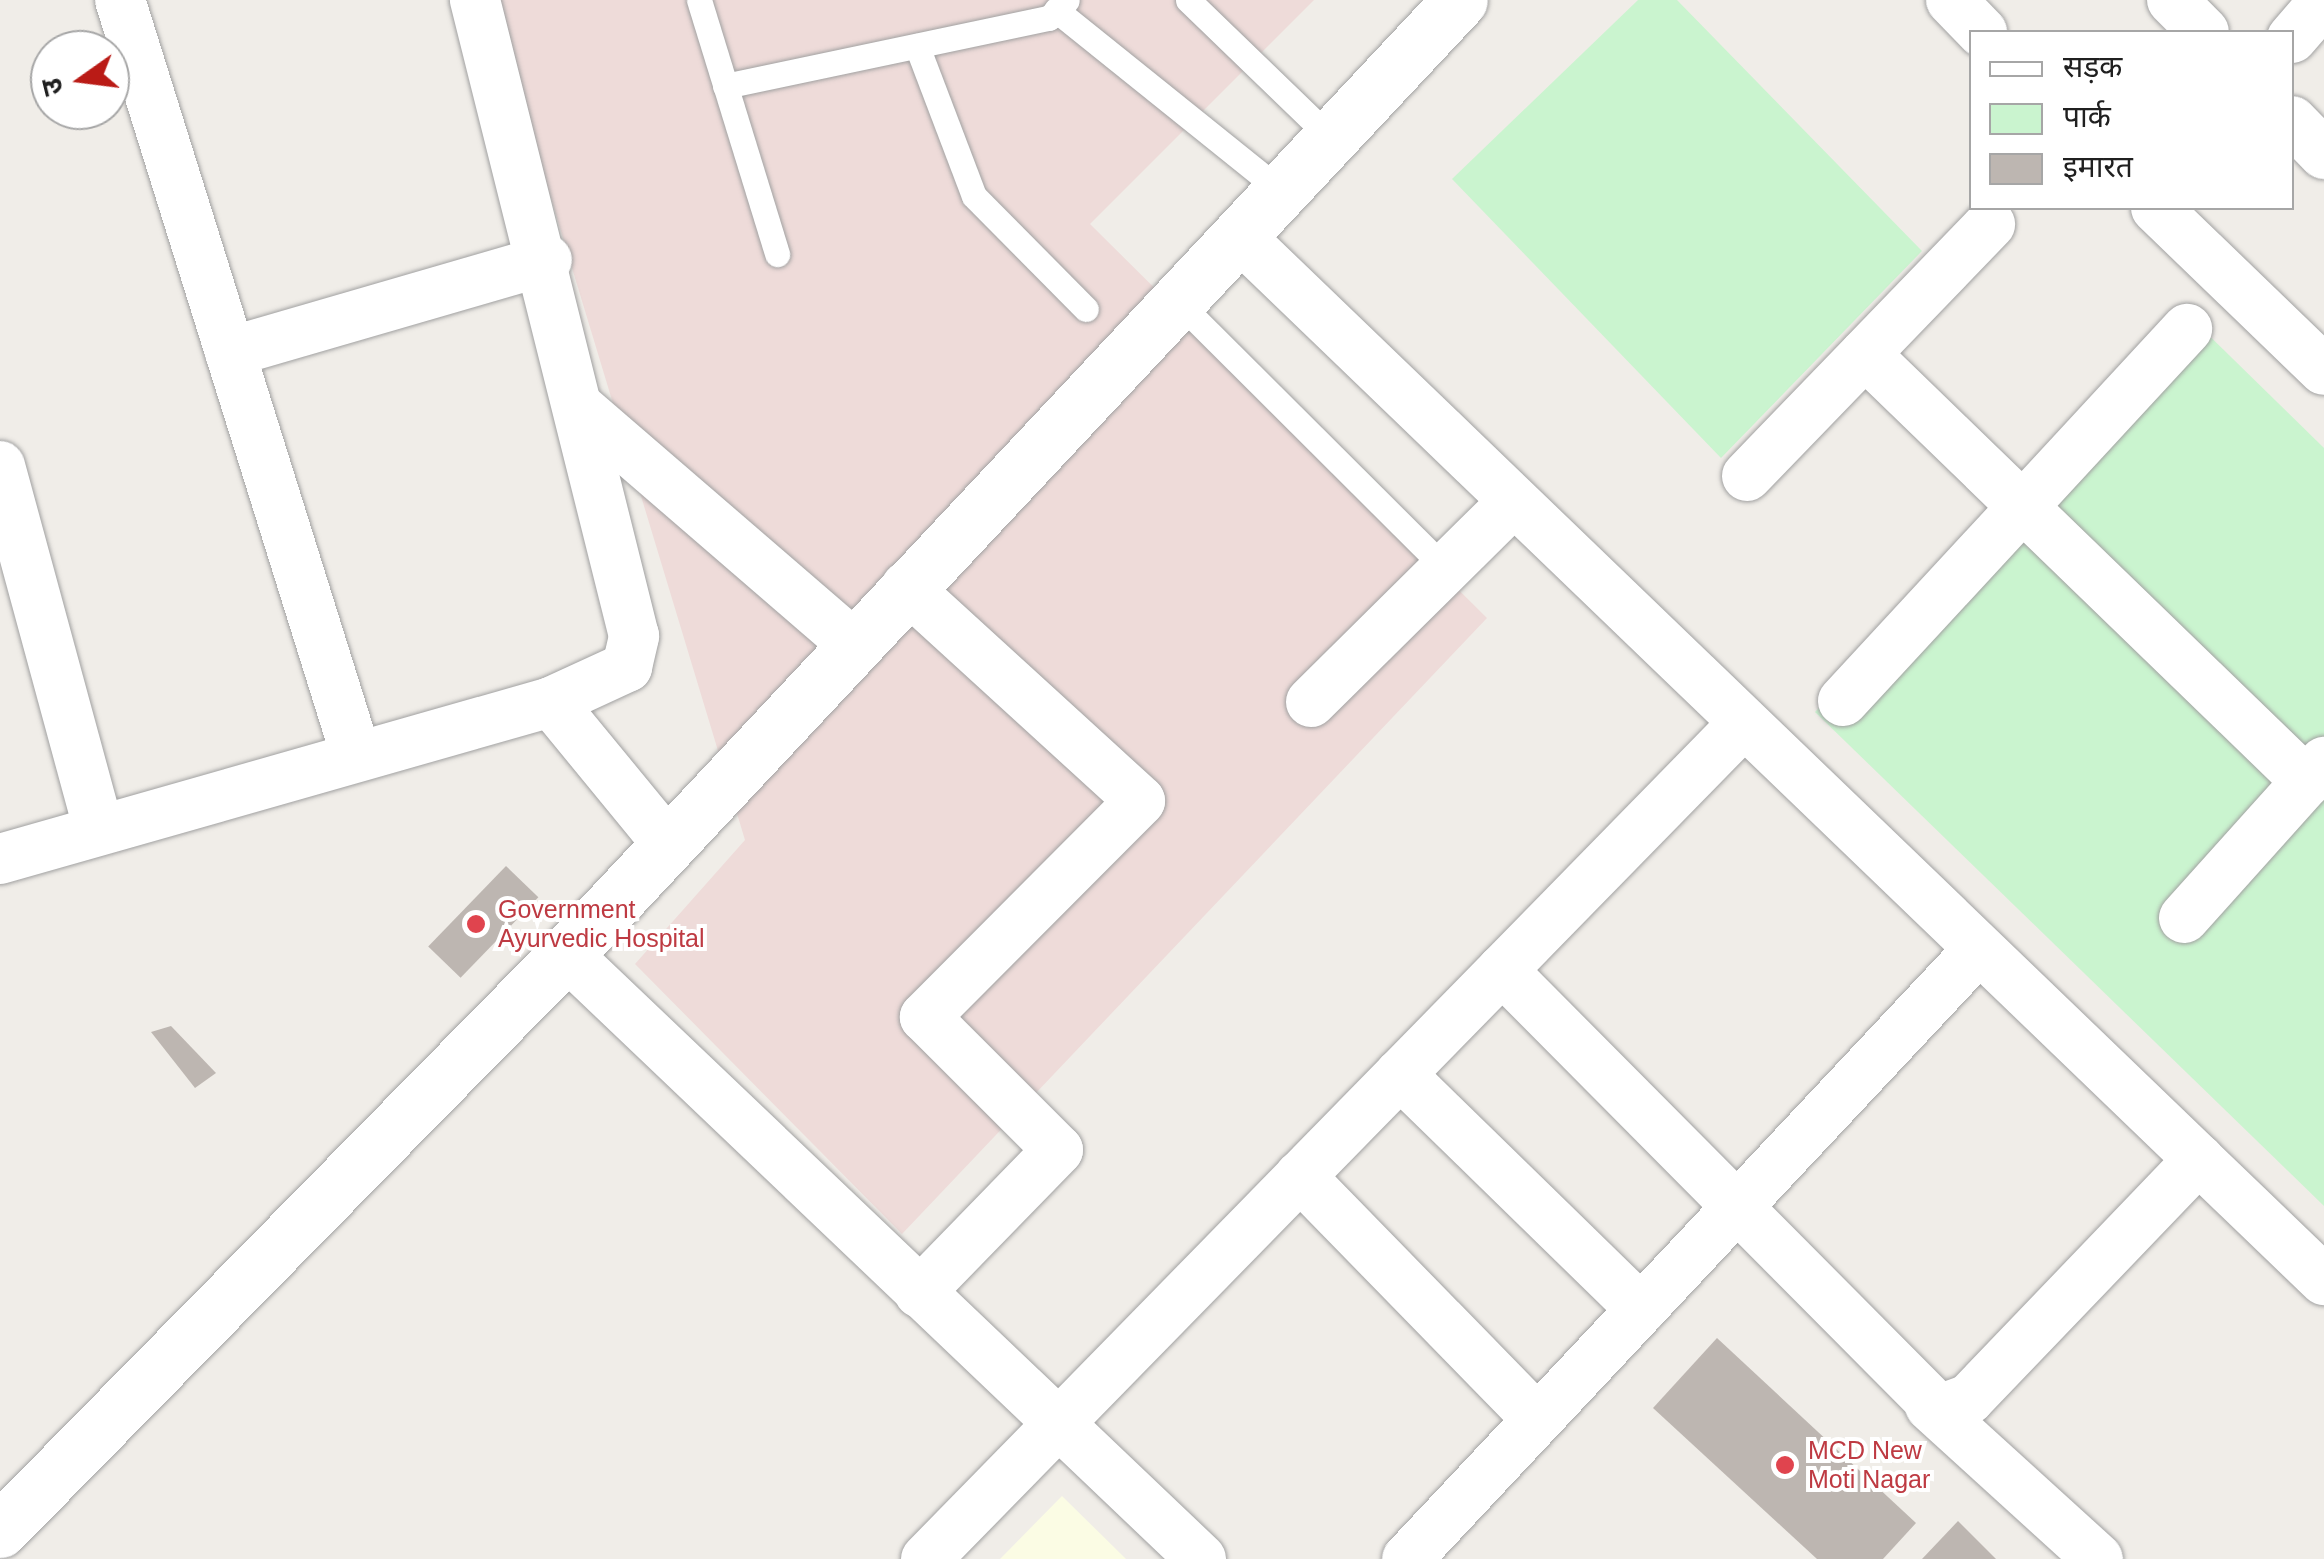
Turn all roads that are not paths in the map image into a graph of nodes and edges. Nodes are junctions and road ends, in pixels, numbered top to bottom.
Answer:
1 (120, 0) edge
2 (475, 0) edge
3 (699, 0) edge
4 (1188, 0) edge
5 (1460, 0) edge
6 (1950, 0) edge
7 (2172, 0) edge
8 (2324, 1) edge
9 (1062, 5) edge
10 (1980, 30) edge
11 (2202, 30) edge
12 (2294, 36) edge
13 (917, 46) junction
14 (725, 86) junction
15 (2294, 123) edge
16 (1331, 138) junction
17 (2324, 154) edge
18 (1281, 191) junction
19 (2159, 210) edge
20 (1990, 224) dead end
21 (1239, 236) junction
22 (778, 254) dead end
23 (547, 260) junction
24 (1177, 301) junction
25 (1086, 310) dead end
26 (2187, 328) dead end
27 (230, 352) junction
28 (1865, 354) junction
29 (2324, 370) edge
30 (582, 410) junction
31 (0, 466) edge
32 (1747, 476) dead end
33 (1512, 503) junction
34 (2024, 508) junction
35 (1446, 569) junction
36 (906, 588) junction
37 (19, 609) edge
38 (853, 644) junction
39 (552, 702) junction
40 (1311, 702) dead end
41 (1843, 702) dead end
42 (1741, 726) junction
43 (356, 755) junction
44 (2316, 772) edge
45 (98, 830) junction
46 (666, 842) junction
47 (0, 859) edge
48 (2184, 918) dead end
49 (1978, 950) junction
50 (566, 954) junction
51 (1502, 970) junction
52 (1400, 1074) junction
53 (2198, 1159) junction
54 (1300, 1176) junction
55 (1735, 1206) junction
56 (2324, 1280) edge
57 (918, 1293) junction
58 (1641, 1309) junction
59 (1930, 1406) junction
60 (1537, 1419) junction
61 (1056, 1425) junction
62 (0, 1530) edge
63 (926, 1559) edge
64 (1200, 1559) edge
65 (1407, 1559) edge
66 (2098, 1559) edge

1 - 27 street
2 - 23 street
3 - 14 lane
4 - 16 lane
5 - 16 street
6 - 10 street
7 - 11 street
8 - 12 street
9 - 13 lane
9 - 18 lane
13 - 14 lane
13 - 25 lane
14 - 22 lane
15 - 17 street
16 - 18 street
18 - 21 street
19 - 29 street
20 - 28 street
21 - 24 street
21 - 33 street
23 - 27 street
23 - 30 street
24 - 35 lane
24 - 36 street
26 - 34 street
27 - 43 street
28 - 32 street
28 - 34 street
30 - 38 street
30 - 39 street
31 - 37 street
33 - 35 street
33 - 42 street
34 - 41 street
34 - 44 street
35 - 40 street
36 - 38 street
36 - 57 street
37 - 45 street
38 - 46 street
39 - 43 street
39 - 46 street
42 - 49 street
42 - 51 street
43 - 45 street
44 - 48 street
45 - 47 street
46 - 50 street
49 - 53 street
49 - 55 street
50 - 57 street
50 - 62 street
51 - 52 street
51 - 55 street
52 - 54 street
52 - 58 street
53 - 56 street
53 - 59 street
54 - 60 street
54 - 61 street
55 - 58 street
55 - 59 street
57 - 61 street
58 - 60 street
59 - 66 street
60 - 65 street
61 - 63 street
61 - 64 street

